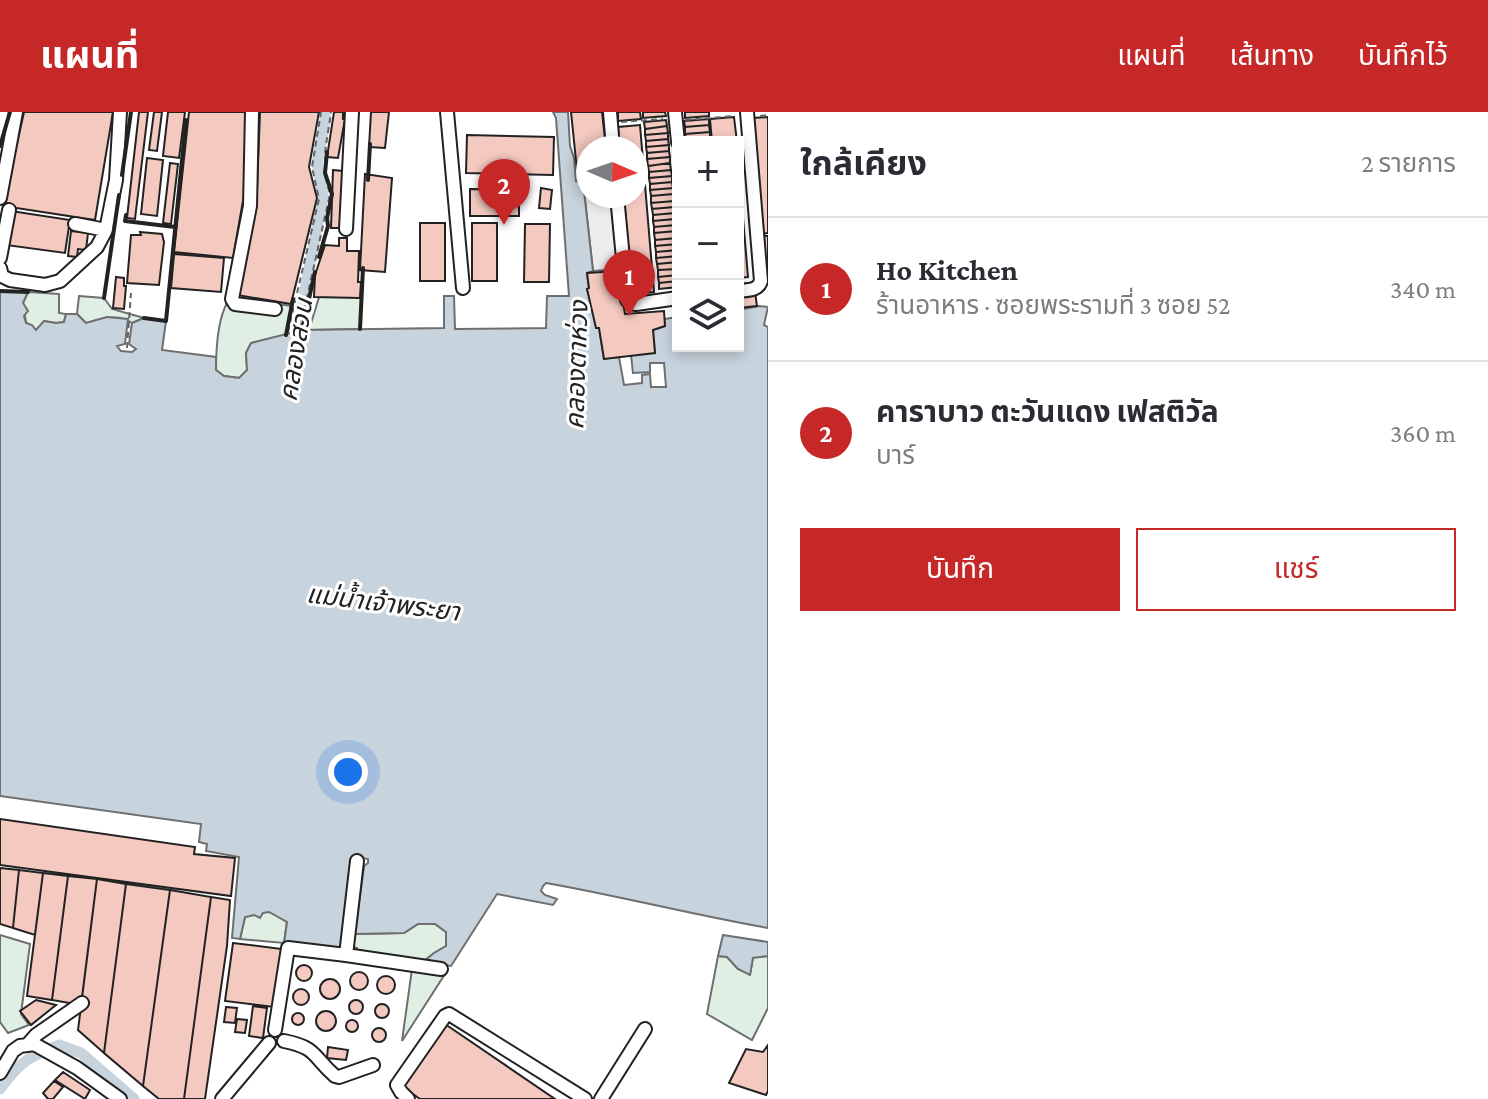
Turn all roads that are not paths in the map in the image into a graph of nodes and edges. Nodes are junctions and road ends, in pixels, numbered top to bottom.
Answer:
1 (16, 112) edge
2 (120, 112) edge
3 (252, 112) edge
4 (352, 112) edge
5 (447, 112) edge
6 (747, 113) edge
7 (0, 198) edge
8 (618, 208) edge
9 (9, 210) dead end
10 (75, 224) dead end
11 (346, 229) dead end
12 (106, 230) junction
13 (0, 258) edge
14 (0, 268) edge
15 (463, 288) dead end
16 (744, 290) edge
17 (672, 299) edge
18 (275, 309) dead end
19 (357, 861) dead end
20 (346, 955) junction
21 (441, 969) dead end
22 (82, 1003) dead end
23 (645, 1029) dead end
24 (275, 1030) junction
25 (284, 1041) junction
26 (269, 1043) junction
27 (28, 1044) junction
28 (373, 1065) dead end
29 (0, 1073) edge
30 (120, 1099) edge
31 (222, 1099) edge
32 (408, 1099) edge
33 (585, 1099) edge
34 (601, 1099) edge

1 - 7 street
2 - 12 street
3 - 18 street
4 - 11 street
5 - 15 street
6 - 16 street
8 - 17 street
9 - 13 street
10 - 12 street
12 - 14 street
19 - 20 street
20 - 21 street
20 - 24 street
22 - 27 street
23 - 34 street
24 - 25 street
24 - 26 street
25 - 26 street
25 - 28 street
26 - 31 street
27 - 29 street
27 - 30 street
32 - 33 street

